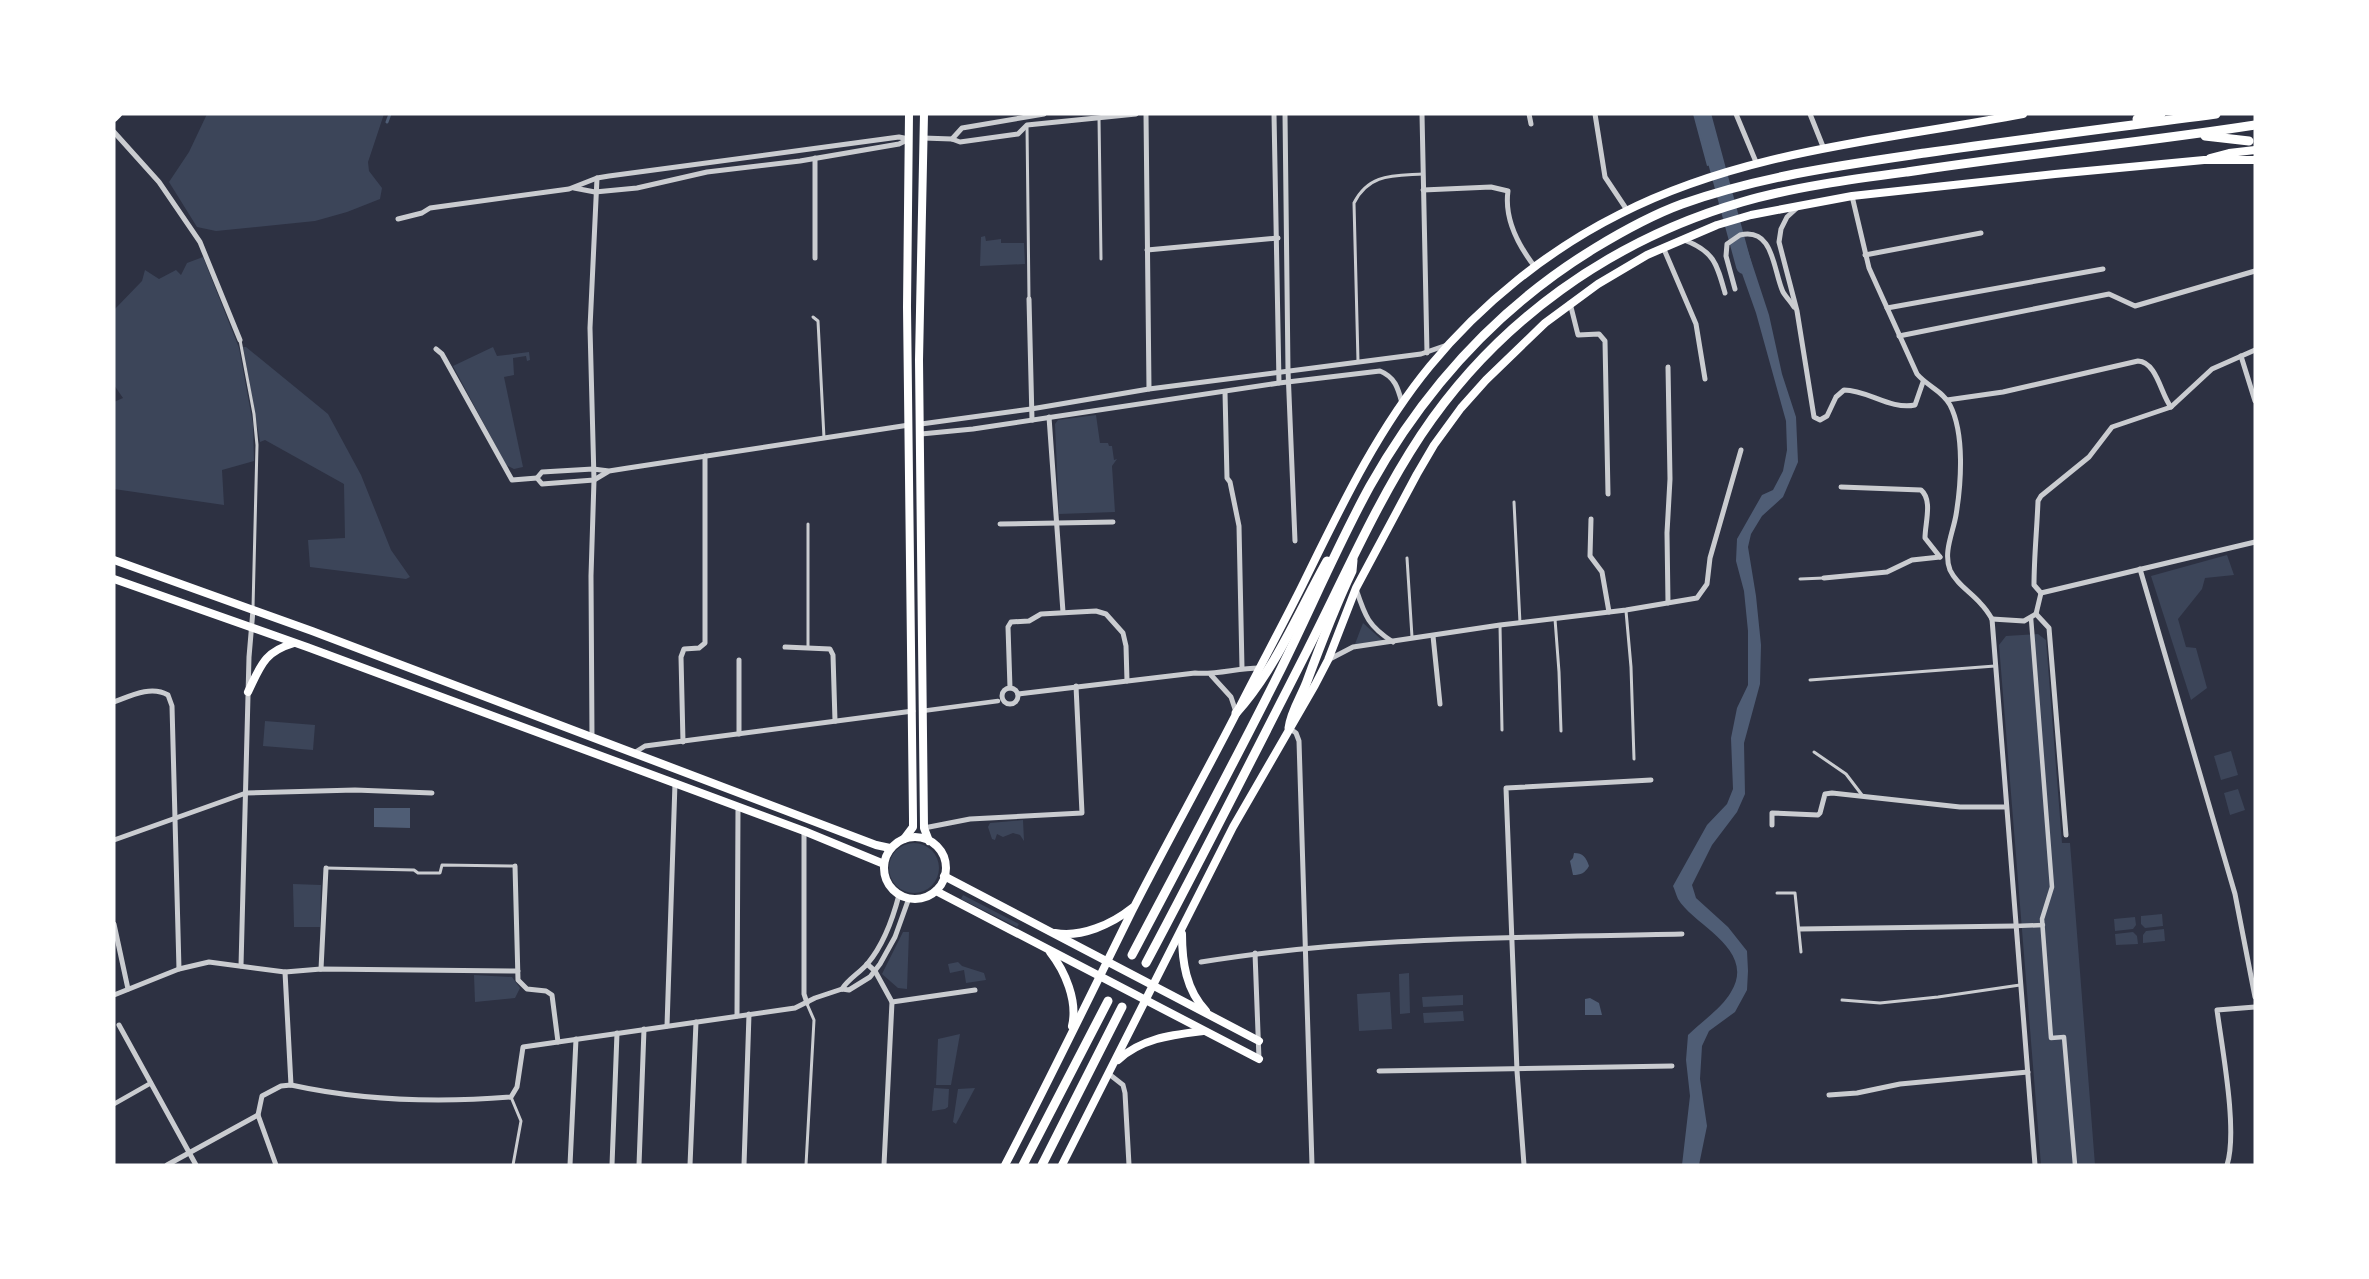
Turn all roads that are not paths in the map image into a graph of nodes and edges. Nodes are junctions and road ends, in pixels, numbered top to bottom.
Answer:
1 (118, 114) edge
2 (909, 114) edge
3 (924, 114) edge
4 (1044, 114) edge
5 (1136, 114) edge
6 (1146, 114) edge
7 (1274, 114) edge
8 (1285, 114) edge
9 (1422, 114) edge
10 (1529, 114) edge
11 (1595, 114) edge
12 (1736, 114) edge
13 (1809, 114) edge
14 (2023, 114) edge
15 (2161, 114) edge
16 (2216, 114) edge
17 (114, 118) edge
18 (1099, 118) junction
19 (1531, 124) dead end
20 (1027, 125) junction
21 (2255, 125) edge
22 (114, 132) edge
23 (2063, 134) junction
24 (2194, 134) junction
25 (923, 138) junction
26 (909, 139) junction
27 (952, 139) junction
28 (2250, 141) dead end
29 (1824, 149) junction
30 (2255, 150) edge
31 (815, 158) junction
32 (2204, 160) junction
33 (2255, 160) edge
34 (1756, 162) junction
35 (1423, 174) junction
36 (597, 178) junction
37 (573, 188) junction
38 (1423, 190) junction
39 (595, 192) junction
40 (1852, 196) junction
41 (1799, 206) junction
42 (1627, 210) junction
43 (398, 219) dead end
44 (1981, 233) dead end
45 (1278, 237) junction
46 (1682, 239) junction
47 (1663, 247) junction
48 (1148, 250) junction
49 (1865, 255) junction
50 (815, 258) dead end
51 (1101, 259) dead end
52 (1535, 267) junction
53 (2103, 269) dead end
54 (2255, 272) edge
55 (1735, 289) dead end
56 (1725, 293) dead end
57 (1029, 299) joint
58 (1570, 303) junction
59 (1887, 308) junction
60 (1797, 311) junction
61 (813, 317) dead end
62 (1899, 336) junction
63 (240, 340) joint
64 (1449, 344) junction
65 (436, 349) dead end
66 (2255, 350) edge
67 (1427, 353) junction
68 (2241, 356) junction
69 (1358, 361) junction
70 (1668, 368) dead end
71 (1288, 370) junction
72 (1279, 371) junction
73 (1705, 379) dead end
74 (1280, 382) junction
75 (1288, 382) junction
76 (1923, 382) junction
77 (1149, 389) junction
78 (1225, 392) junction
79 (1947, 400) junction
80 (2255, 401) edge
81 (1402, 405) junction
82 (2171, 407) junction
83 (1031, 409) junction
84 (1049, 417) junction
85 (1032, 420) junction
86 (921, 424) junction
87 (909, 425) junction
88 (921, 434) junction
89 (909, 435) junction
90 (824, 438) junction
91 (1741, 450) dead end
92 (705, 456) junction
93 (593, 469) junction
94 (609, 471) junction
95 (537, 478) junction
96 (594, 480) junction
97 (1841, 487) dead end
98 (1608, 494) dead end
99 (1514, 502) dead end
100 (1591, 519) dead end
101 (1113, 522) dead end
102 (1057, 523) junction
103 (808, 524) dead end
104 (1000, 524) dead end
105 (1295, 541) dead end
106 (2255, 542) edge
107 (1340, 549) junction
108 (1352, 556) junction
109 (1948, 556) junction
110 (1940, 557) junction
111 (1407, 558) dead end
112 (114, 560) edge
113 (2140, 569) junction
114 (1824, 578) joint
115 (114, 579) edge
116 (1800, 579) dead end
117 (1356, 588) junction
118 (2041, 593) junction
119 (1668, 603) junction
120 (253, 610) junction
121 (1626, 610) junction
122 (1063, 612) junction
123 (1609, 612) junction
124 (2033, 616) junction
125 (1555, 619) junction
126 (1992, 619) junction
127 (1520, 623) junction
128 (1500, 625) junction
129 (251, 628) junction
130 (1433, 636) junction
131 (1412, 639) junction
132 (294, 642) junction
133 (1393, 642) junction
134 (785, 647) dead end
135 (808, 647) junction
136 (739, 660) dead end
137 (1328, 660) junction
138 (1995, 666) junction
139 (1242, 668) junction
140 (1259, 668) junction
141 (1211, 675) junction
142 (1810, 680) dead end
143 (1127, 681) junction
144 (1076, 686) junction
145 (1010, 688) junction
146 (248, 692) junction
147 (1018, 694) junction
148 (998, 700) dead end
149 (114, 702) edge
150 (1440, 704) dead end
151 (917, 711) junction
152 (1236, 713) junction
153 (835, 720) junction
154 (1289, 728) junction
155 (1502, 730) dead end
156 (1561, 731) dead end
157 (739, 734) junction
158 (592, 738) junction
159 (683, 742) junction
160 (1814, 752) dead end
161 (633, 753) junction
162 (1634, 759) dead end
163 (1650, 780) dead end
164 (675, 783) junction
165 (246, 793) junction
166 (432, 793) dead end
167 (1862, 795) junction
168 (738, 807) junction
169 (2006, 807) junction
170 (175, 819) junction
171 (1772, 825) dead end
172 (924, 828) junction
173 (804, 831) junction
174 (2066, 835) dead end
175 (904, 838) junction
176 (114, 840) edge
177 (929, 841) junction
178 (890, 848) junction
179 (884, 864) junction
180 (515, 866) joint
181 (326, 868) joint
182 (944, 876) junction
183 (936, 891) junction
184 (1777, 893) dead end
185 (899, 895) junction
186 (909, 898) junction
187 (1135, 906) junction
188 (114, 924) edge
189 (2043, 925) junction
190 (2015, 926) junction
191 (1800, 929) junction
192 (1049, 931) junction
193 (1182, 931) junction
194 (1682, 934) dead end
195 (1511, 937) junction
196 (1305, 947) junction
197 (1048, 949) junction
198 (1801, 952) dead end
199 (1255, 953) junction
200 (1132, 955) dead end
201 (1201, 962) dead end
202 (1110, 963) junction
203 (1146, 963) dead end
204 (867, 964) junction
205 (241, 966) junction
206 (180, 969) junction
207 (321, 969) junction
208 (518, 971) junction
209 (875, 971) junction
210 (285, 972) junction
211 (1102, 977) junction
212 (2020, 984) junction
213 (1152, 985) junction
214 (128, 989) junction
215 (842, 989) junction
216 (975, 990) dead end
217 (114, 995) edge
218 (2255, 997) edge
219 (1144, 999) junction
220 (1842, 1000) dead end
221 (1108, 1001) dead end
222 (892, 1002) junction
223 (807, 1003) junction
224 (2255, 1007) edge
225 (1122, 1008) dead end
226 (749, 1014) junction
227 (1210, 1015) junction
228 (737, 1016) junction
229 (696, 1022) junction
230 (119, 1025) dead end
231 (667, 1026) junction
232 (644, 1029) junction
233 (1204, 1031) junction
234 (617, 1033) junction
235 (1070, 1038) junction
236 (576, 1039) junction
237 (1259, 1041) junction
238 (558, 1042) junction
239 (1259, 1059) joint
240 (1114, 1064) junction
241 (1672, 1066) dead end
242 (1379, 1071) dead end
243 (1517, 1071) junction
244 (2028, 1072) junction
245 (1109, 1074) junction
246 (151, 1083) junction
247 (291, 1085) junction
248 (1826, 1096) dead end
249 (511, 1097) junction
250 (114, 1104) edge
251 (258, 1115) junction
252 (190, 1153) junction
253 (167, 1165) edge
254 (196, 1165) edge
255 (276, 1165) edge
256 (513, 1165) edge
257 (570, 1165) edge
258 (612, 1165) edge
259 (639, 1165) edge
260 (690, 1165) edge
261 (744, 1165) edge
262 (806, 1165) edge
263 (884, 1165) edge
264 (1005, 1165) edge
265 (1023, 1165) edge
266 (1041, 1165) edge
267 (1062, 1165) edge
268 (1129, 1165) edge
269 (1312, 1165) edge
270 (1524, 1165) edge
271 (2034, 1165) edge
272 (2075, 1165) edge
273 (2227, 1165) edge

1 - 17 main road
2 - 26 main road
3 - 25 main road
4 - 27 street
5 - 18 street
6 - 48 street
7 - 45 street
8 - 71 street
9 - 35 street
10 - 19 street
11 - 42 street
12 - 34 street
13 - 29 street
14 - 29 main road
15 - 23 highway
16 - 23 highway
18 - 20 street
18 - 51 lane
20 - 27 street
20 - 57 lane
21 - 24 highway
22 - 63 street
23 - 107 highway
24 - 28 highway
24 - 108 highway
25 - 26 main road
25 - 27 street
25 - 86 main road
26 - 31 street
26 - 36 street
26 - 87 main road
29 - 34 main road
30 - 32 main road
31 - 39 street
31 - 50 street
32 - 33 main road
32 - 40 main road
34 - 42 main road
35 - 38 street
35 - 69 lane
36 - 37 street
36 - 39 street
37 - 39 street
37 - 43 street
38 - 52 street
38 - 67 street
39 - 93 street
40 - 41 main road
40 - 49 street
41 - 46 main road
41 - 60 street
42 - 52 main road
44 - 49 street
45 - 48 street
45 - 72 street
46 - 47 main road
46 - 56 street
47 - 58 main road
47 - 73 street
48 - 77 street
49 - 59 street
52 - 64 main road
53 - 59 street
54 - 62 street
55 - 60 street
57 - 83 street
58 - 98 street
58 - 117 main road
59 - 62 street
60 - 76 street
61 - 90 lane
62 - 76 street
63 - 120 lane
64 - 67 street
64 - 81 main road
65 - 95 street
66 - 68 street
67 - 69 street
68 - 80 street
68 - 82 street
69 - 71 street
70 - 119 street
71 - 72 street
71 - 75 street
72 - 74 street
72 - 77 street
74 - 75 street
74 - 78 street
75 - 81 street
75 - 105 street
76 - 79 street
77 - 83 street
78 - 84 street
78 - 139 street
79 - 82 street
79 - 109 street
81 - 140 main road
82 - 118 street
83 - 85 street
83 - 86 street
84 - 85 street
84 - 102 street
85 - 88 street
86 - 87 main road
86 - 88 main road
87 - 89 main road
87 - 90 street
88 - 89 main road
88 - 151 main road
89 - 151 main road
90 - 92 street
91 - 119 street
92 - 94 street
92 - 159 street
93 - 94 street
93 - 95 street
93 - 96 street
94 - 96 street
95 - 96 street
96 - 158 street
97 - 110 street
99 - 127 lane
100 - 123 street
101 - 102 street
102 - 104 street
102 - 122 street
103 - 135 lane
106 - 113 street
107 - 152 highway
107 - 200 highway
108 - 154 highway
108 - 203 highway
109 - 110 street
109 - 126 street
110 - 114 street
111 - 131 lane
112 - 120 main road
113 - 118 street
113 - 218 street
114 - 116 lane
115 - 129 main road
117 - 133 street
117 - 137 main road
118 - 124 street
119 - 121 street
120 - 129 street
120 - 158 main road
121 - 123 street
121 - 162 lane
122 - 143 street
122 - 145 street
123 - 125 street
124 - 126 street
124 - 174 street
124 - 189 street
125 - 127 street
125 - 156 lane
126 - 138 street
127 - 128 street
128 - 130 street
128 - 155 lane
129 - 132 main road
129 - 146 street
130 - 131 street
130 - 150 street
131 - 133 street
132 - 146 main road
132 - 164 main road
133 - 137 street
134 - 135 street
135 - 153 street
136 - 157 street
137 - 154 main road
138 - 142 lane
138 - 169 street
139 - 140 street
139 - 141 street
140 - 152 main road
141 - 143 street
141 - 152 street
143 - 144 street
144 - 147 street
144 - 172 street
145 - 147 street
145 - 147 street
146 - 165 street
148 - 151 street
149 - 170 street
151 - 153 street
151 - 172 main road
151 - 175 main road
152 - 187 main road
153 - 157 street
154 - 193 main road
154 - 196 street
157 - 159 street
158 - 161 main road
159 - 161 street
160 - 167 lane
161 - 178 main road
163 - 195 street
164 - 168 main road
164 - 231 street
165 - 166 street
165 - 170 street
165 - 205 street
167 - 169 street
167 - 171 street
168 - 173 main road
168 - 228 street
169 - 190 street
170 - 176 street
170 - 206 street
172 - 177 main road
173 - 179 main road
173 - 223 street
175 - 177 main road
175 - 178 main road
177 - 182 main road
178 - 179 main road
179 - 185 main road
180 - 181 lane
180 - 208 street
181 - 207 street
182 - 183 main road
182 - 192 main road
183 - 186 main road
183 - 197 main road
184 - 191 lane
185 - 186 main road
185 - 204 street
186 - 209 street
187 - 192 main road
187 - 202 main road
188 - 214 street
189 - 190 street
189 - 272 street
190 - 191 street
190 - 212 street
191 - 198 lane
192 - 202 main road
193 - 213 main road
193 - 227 main road
194 - 195 street
195 - 196 street
195 - 243 street
196 - 199 street
196 - 269 street
197 - 211 main road
197 - 235 main road
199 - 201 street
199 - 237 street
202 - 211 main road
202 - 213 main road
204 - 209 street
204 - 215 street
205 - 206 street
205 - 210 street
206 - 214 street
207 - 208 street
207 - 210 street
208 - 238 street
209 - 215 street
209 - 222 street
210 - 247 street
211 - 219 main road
211 - 235 main road
212 - 220 lane
212 - 244 street
213 - 219 main road
213 - 227 main road
214 - 217 street
215 - 223 street
216 - 222 street
219 - 233 main road
219 - 240 main road
221 - 265 highway
222 - 263 street
223 - 226 street
223 - 262 lane
224 - 273 street
225 - 266 highway
226 - 228 street
226 - 261 street
227 - 237 main road
228 - 229 street
229 - 231 street
229 - 260 street
230 - 246 street
231 - 232 street
232 - 234 street
232 - 259 street
233 - 239 main road
233 - 240 main road
234 - 236 street
234 - 258 street
235 - 264 main road
236 - 238 street
236 - 257 street
237 - 239 street
238 - 249 street
240 - 245 main road
241 - 243 street
242 - 243 street
243 - 270 street
244 - 248 street
244 - 271 street
245 - 267 main road
245 - 268 street
246 - 250 street
246 - 252 street
247 - 249 street
247 - 251 street
249 - 256 lane
251 - 252 street
251 - 255 street
252 - 253 street
252 - 254 street

